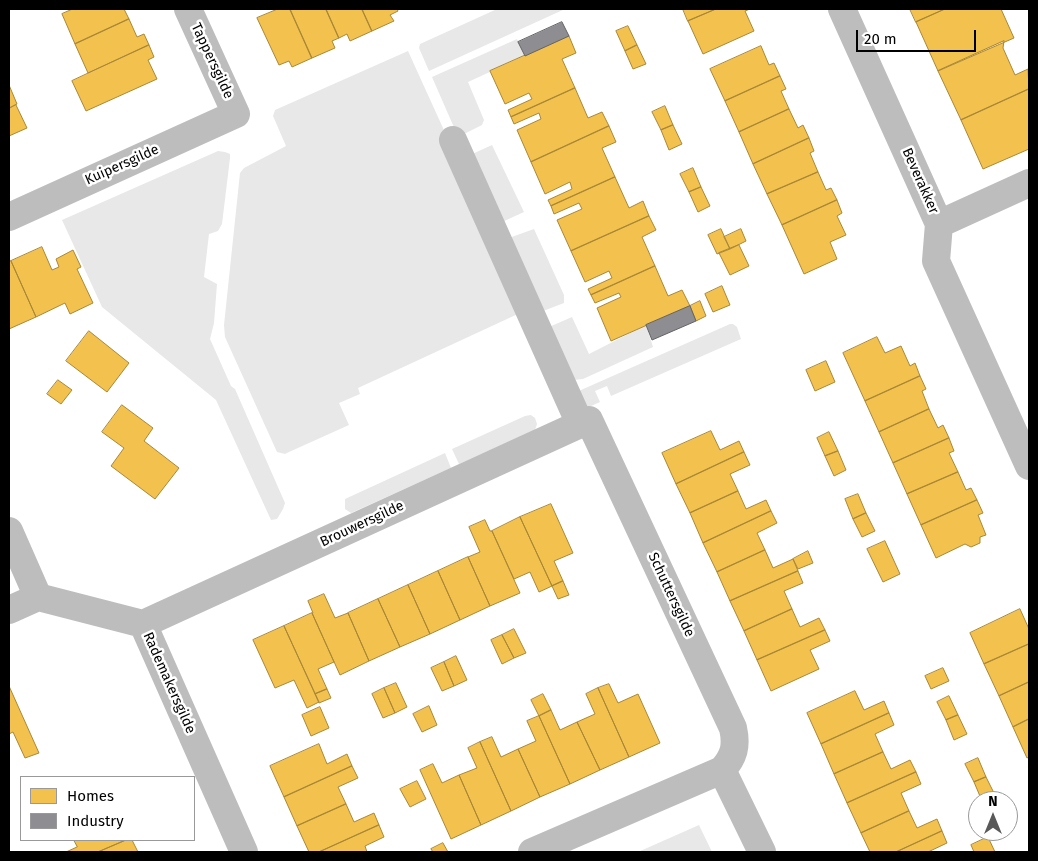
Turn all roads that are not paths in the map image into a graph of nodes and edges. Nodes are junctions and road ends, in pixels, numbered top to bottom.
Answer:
1 (188, 9) edge
2 (842, 9) edge
3 (236, 114) joint
4 (453, 140) dead end
5 (1029, 183) edge
6 (9, 217) edge
7 (939, 224) junction
8 (585, 422) junction
9 (1029, 466) edge
10 (9, 531) edge
11 (38, 597) junction
12 (9, 610) edge
13 (144, 624) junction
14 (722, 770) junction
15 (244, 852) edge
16 (532, 852) edge
17 (762, 852) edge

1 - 3 street, Tappersgilde
2 - 7 street, Beverakker
3 - 6 street, Kuipersgilde
4 - 8 street
5 - 7 street
7 - 9 street, Beverakker
8 - 13 street, Brouwersgilde
8 - 14 street, Schuttersgilde
10 - 11 street
11 - 12 street
11 - 13 street, Rademakersgilde
13 - 15 street, Rademakersgilde
14 - 16 street
14 - 17 street

